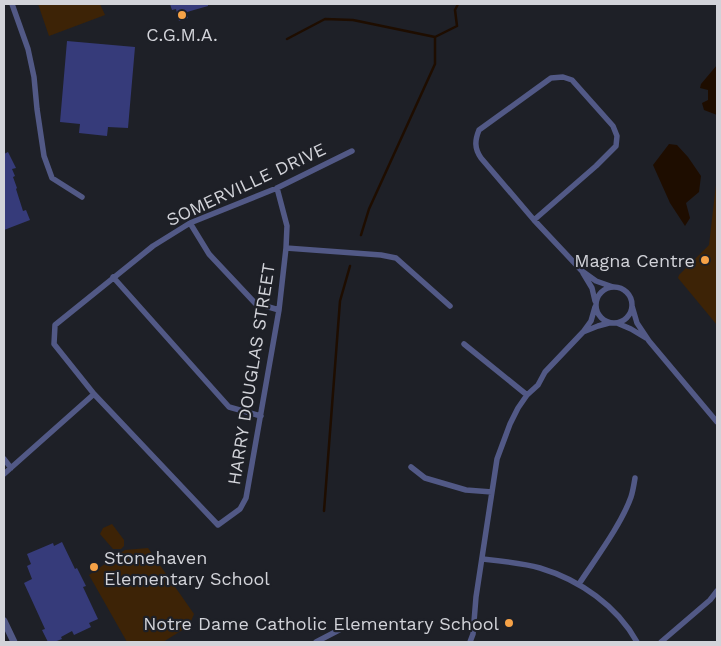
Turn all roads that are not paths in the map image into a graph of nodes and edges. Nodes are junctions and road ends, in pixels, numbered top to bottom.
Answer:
1 (12, 4) edge
2 (352, 151) dead end
3 (276, 188) junction
4 (82, 197) dead end
5 (534, 220) junction
6 (190, 223) junction
7 (286, 248) junction
8 (582, 271) junction
9 (113, 278) junction
10 (613, 287) junction
11 (596, 305) junction
12 (450, 306) dead end
13 (632, 306) junction
14 (279, 310) junction
15 (613, 323) junction
16 (583, 332) junction
17 (649, 340) junction
18 (464, 344) dead end
19 (94, 394) junction
20 (527, 395) junction
21 (260, 416) junction
22 (717, 422) edge
23 (4, 459) edge
24 (411, 467) dead end
25 (11, 468) junction
26 (4, 474) edge
27 (635, 478) dead end
28 (492, 492) junction
29 (483, 559) junction
30 (579, 584) junction
31 (717, 591) edge
32 (4, 621) edge
33 (341, 629) dead end
34 (14, 642) edge
35 (316, 642) edge
36 (470, 642) edge
37 (637, 642) edge
38 (661, 642) edge

1 - 4 street
2 - 3 street, SOMERVILLE DRIVE
3 - 6 street, SOMERVILLE DRIVE
3 - 7 street, HARRY DOUGLAS STREET
5 - 5 street
5 - 8 street
6 - 9 street, SOMERVILLE DRIVE
6 - 14 street
7 - 12 street
7 - 14 street, HARRY DOUGLAS STREET
8 - 10 street
8 - 11 street
9 - 19 street, SOMERVILLE DRIVE
9 - 21 street
10 - 11 street
10 - 13 street
11 - 15 street
11 - 16 street
13 - 15 street
13 - 17 street
14 - 21 street, HARRY DOUGLAS STREET
15 - 16 street
15 - 17 street
16 - 20 street
17 - 22 street
18 - 20 street
19 - 21 street, HARRY DOUGLAS STREET
19 - 25 street
20 - 28 street
23 - 25 street
24 - 28 street
25 - 26 street
27 - 30 street
28 - 29 street
29 - 30 street
29 - 36 street
30 - 37 street
31 - 38 street
32 - 34 street
33 - 35 street

